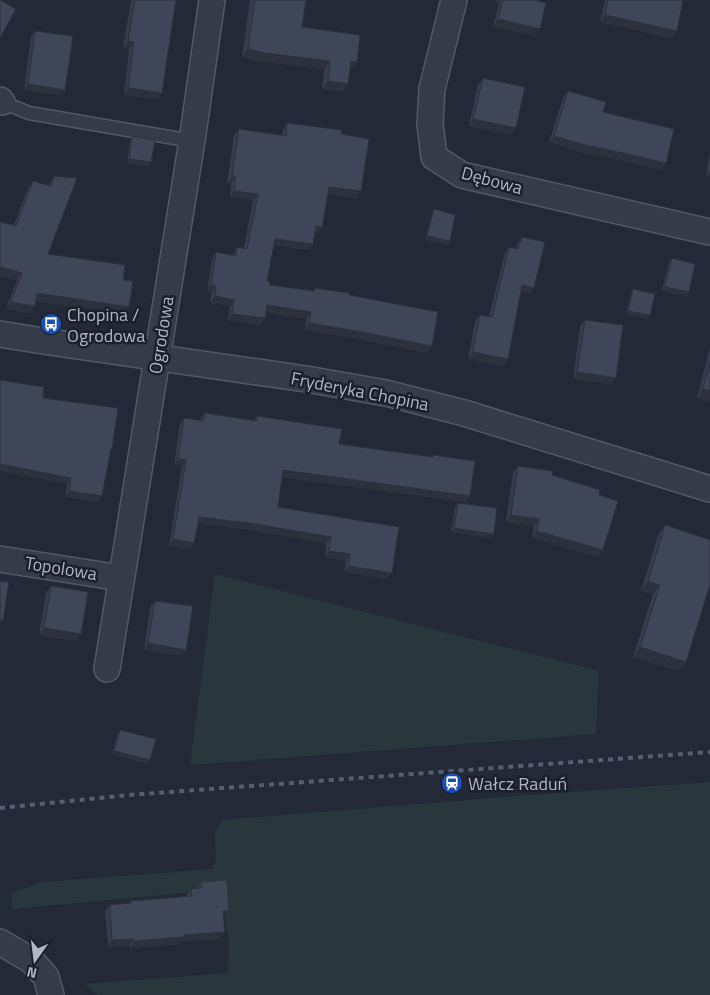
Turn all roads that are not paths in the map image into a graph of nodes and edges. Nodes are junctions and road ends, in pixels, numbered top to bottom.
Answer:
1 (212, 0) edge
2 (454, 0) edge
3 (1, 101) edge
4 (192, 141) junction
5 (710, 232) edge
6 (0, 334) edge
7 (158, 357) junction
8 (710, 489) edge
9 (0, 559) edge
10 (121, 578) junction
11 (107, 669) dead end
12 (0, 942) edge
13 (51, 995) edge

1 - 4 street, Ogrodowa
2 - 5 street, Dębowa
3 - 4 lane
4 - 7 street, Ogrodowa
6 - 7 street, Fryderyka Chopina
7 - 8 street, Fryderyka Chopina
7 - 10 street, Ogrodowa
9 - 10 street, Topolowa
10 - 11 street, Ogrodowa
12 - 13 street

